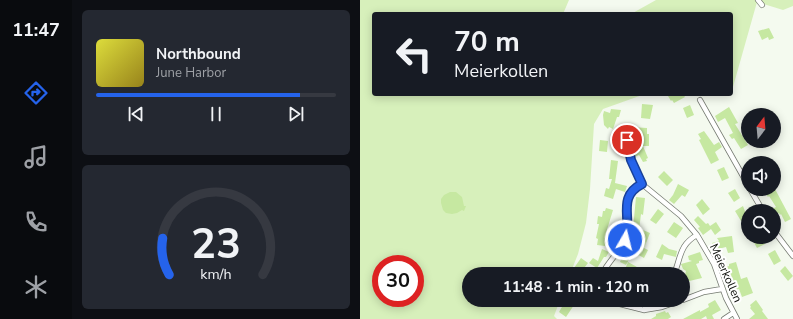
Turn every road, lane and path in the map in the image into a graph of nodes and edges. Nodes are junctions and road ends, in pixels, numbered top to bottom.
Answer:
1 (758, 0) edge
2 (762, 5) dead end
3 (700, 100) dead end
4 (626, 134) dead end
5 (741, 172) edge
6 (642, 184) junction
7 (697, 235) junction
8 (781, 240) edge
9 (793, 256) edge
10 (607, 267) edge
11 (676, 267) edge
12 (722, 289) junction
13 (690, 297) edge
14 (632, 307) edge
15 (647, 307) edge
16 (662, 307) edge
17 (644, 310) junction
18 (733, 313) junction
19 (724, 319) edge
20 (737, 319) edge

1 - 2 street
3 - 5 street
4 - 6 street, Meierkollen
6 - 7 street, Meierkollen
6 - 10 street
7 - 11 street, Meierkollen
7 - 12 street, Meierkollen
8 - 9 street
12 - 13 street
12 - 18 street, Meierkollen
14 - 17 street
15 - 17 street
16 - 17 street
18 - 19 street
18 - 20 street, Meierkollen

